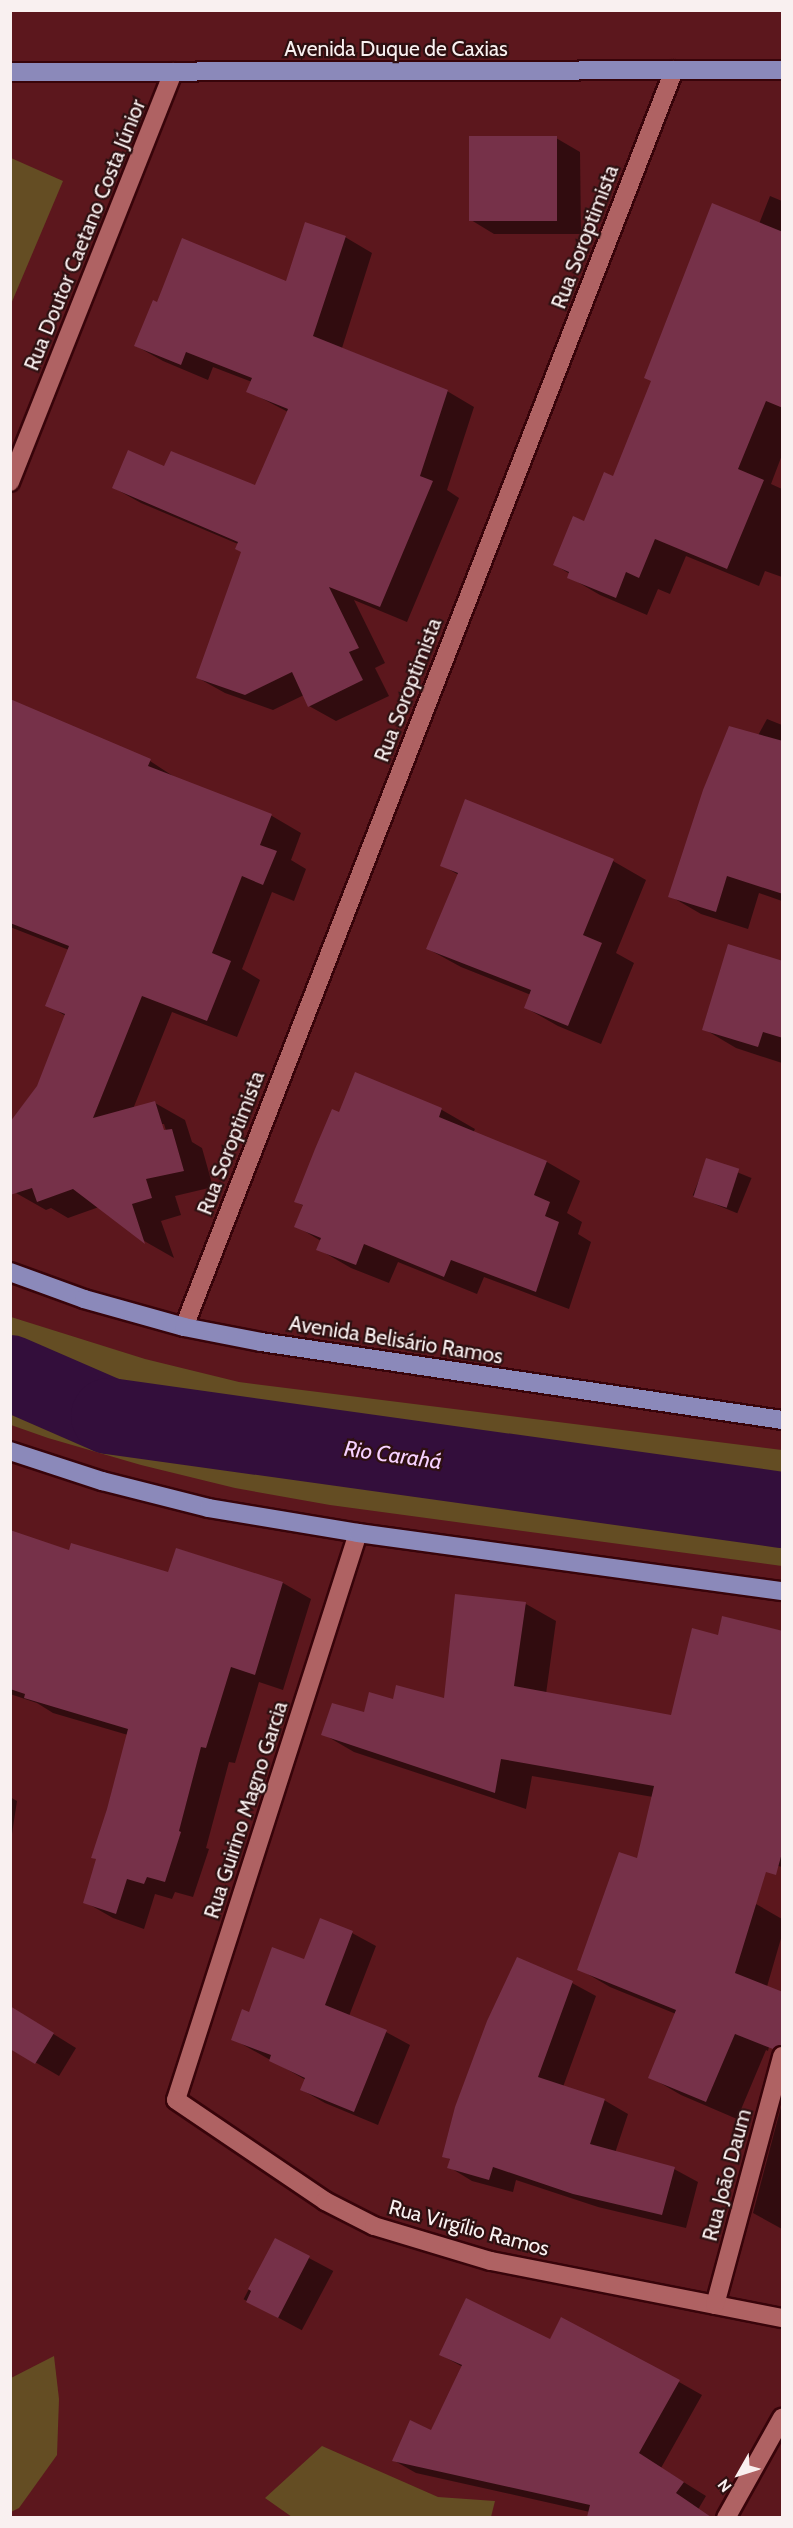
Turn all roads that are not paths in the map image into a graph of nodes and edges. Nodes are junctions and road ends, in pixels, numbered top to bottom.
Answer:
1 (674, 70) junction
2 (783, 70) edge
3 (10, 72) edge
4 (173, 72) junction
5 (10, 482) edge
6 (10, 1272) edge
7 (184, 1327) junction
8 (783, 1420) edge
9 (10, 1451) edge
10 (358, 1533) junction
11 (783, 1591) edge
12 (783, 2056) edge
13 (176, 2100) joint
14 (715, 2305) junction
15 (783, 2318) edge
16 (783, 2418) edge
17 (726, 2517) edge

1 - 2 main road, Avenida Duque de Caxias
1 - 4 main road, Avenida Duque de Caxias
1 - 7 street, Rua Soroptimista
3 - 4 main road, Avenida Duque de Caxias
4 - 5 street, Rua Doutor Caetano Costa Júnior
6 - 7 main road, Avenida Belisário Ramos
7 - 8 main road, Avenida Belisário Ramos
9 - 10 main road
10 - 11 main road
10 - 13 street, Rua Guirino Magno Garcia
12 - 14 street, Rua João Daum
13 - 14 street, Rua Virgílio Ramos
14 - 15 street, Rua Virgílio Ramos
16 - 17 street

